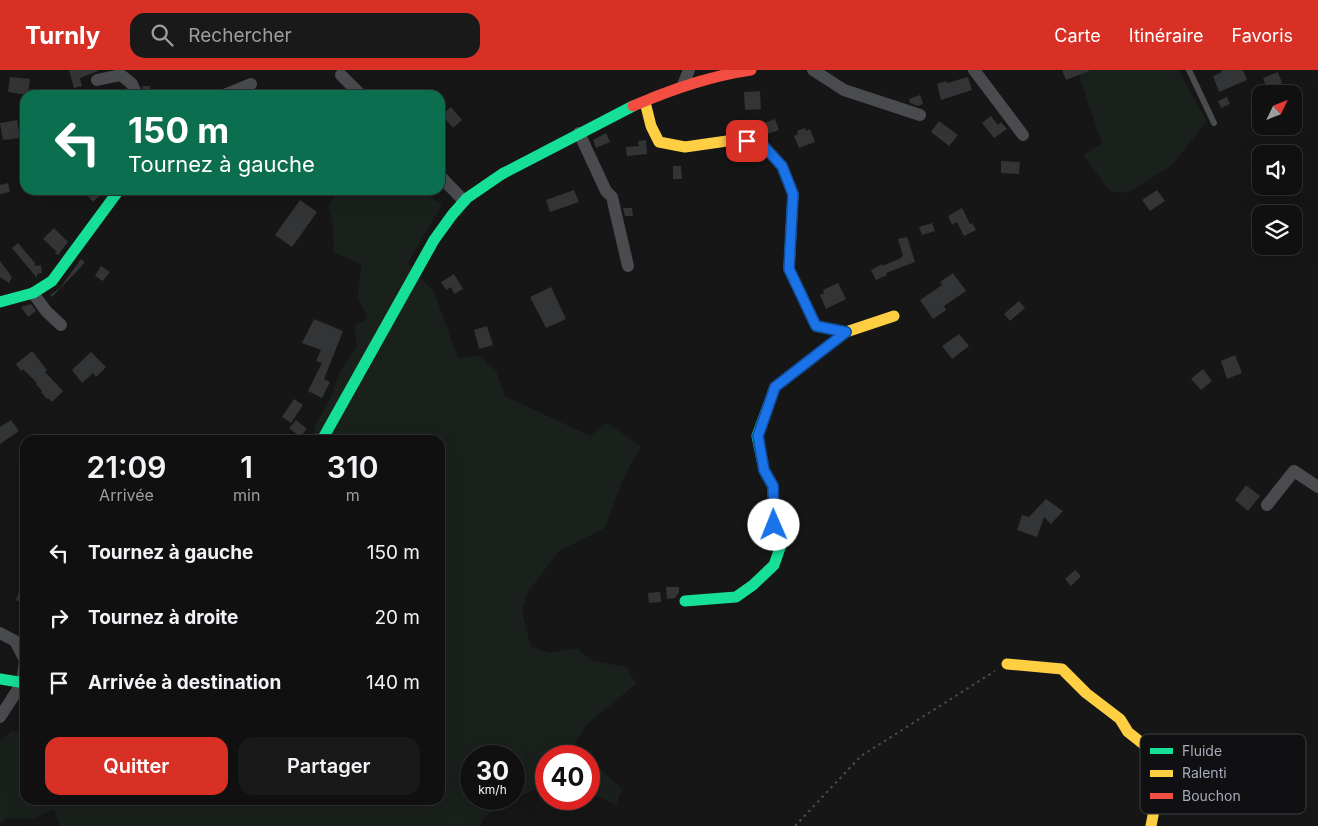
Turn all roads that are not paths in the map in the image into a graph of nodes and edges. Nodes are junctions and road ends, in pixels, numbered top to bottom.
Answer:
1 (689, 70) edge
2 (751, 70) edge
3 (813, 70) edge
4 (974, 70) edge
5 (1189, 70) edge
6 (341, 75) dead end
7 (97, 80) dead end
8 (251, 84) dead end
9 (683, 85) junction
10 (135, 90) edge
11 (236, 90) edge
12 (356, 90) edge
13 (645, 102) junction
14 (920, 115) dead end
15 (1214, 123) dead end
16 (579, 133) junction
17 (1023, 135) dead end
18 (445, 181) edge
19 (115, 195) edge
20 (464, 201) junction
21 (628, 266) dead end
22 (34, 292) junction
23 (1, 299) edge
24 (894, 316) dead end
25 (61, 324) dead end
26 (846, 332) junction
27 (325, 435) edge
28 (1318, 487) edge
29 (1267, 505) dead end
30 (685, 601) dead end
31 (0, 633) edge
32 (20, 650) edge
33 (1007, 664) road end
34 (0, 679) edge
35 (20, 682) edge
36 (20, 687) edge
37 (0, 717) edge
38 (1140, 742) edge

1 - 9 street
2 - 9 street
3 - 14 street
4 - 17 street
5 - 15 lane
6 - 12 street
7 - 10 street
8 - 11 street
9 - 13 street
13 - 16 street
13 - 26 street
16 - 20 street
16 - 21 street
18 - 20 street
19 - 22 street
20 - 27 street
22 - 23 street
22 - 25 street
24 - 26 street
26 - 30 street
28 - 29 street
31 - 32 street
33 - 38 street
34 - 35 street
36 - 37 street

